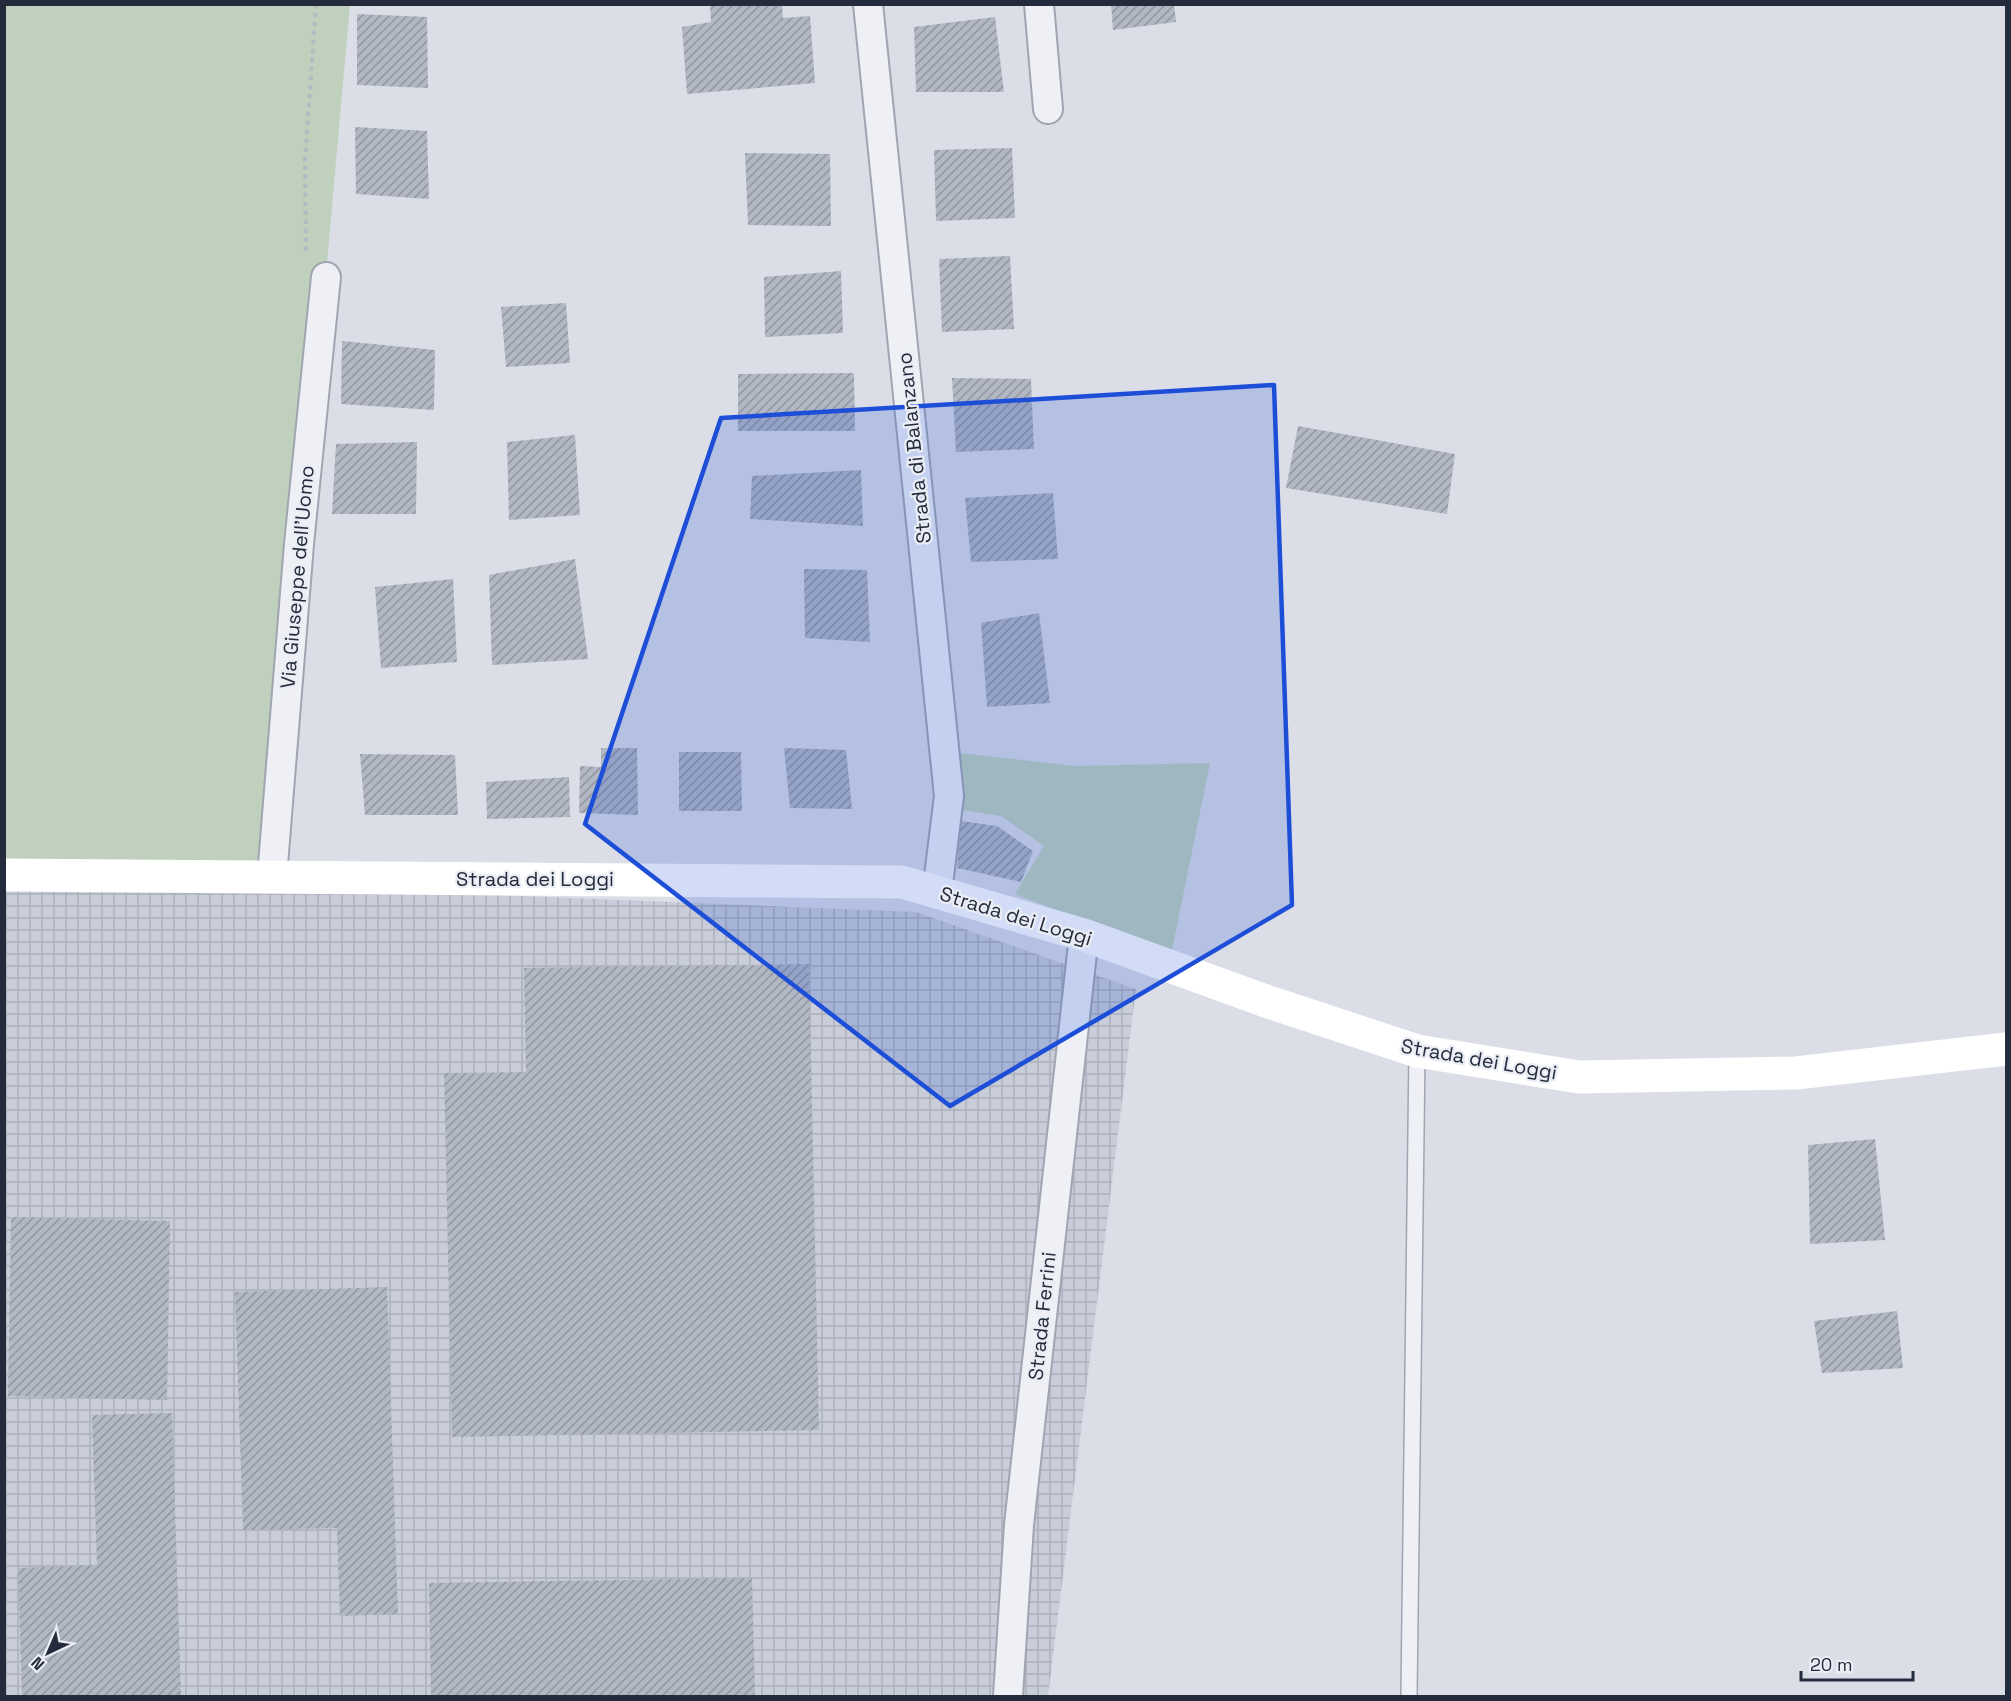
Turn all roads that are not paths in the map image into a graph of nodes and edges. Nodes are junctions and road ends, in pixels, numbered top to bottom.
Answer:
1 (868, 4) edge
2 (1039, 4) edge
3 (1048, 108) dead end
4 (326, 277) road end
5 (4, 875) edge
6 (272, 877) junction
7 (938, 892) junction
8 (1083, 935) junction
9 (2007, 1049) edge
10 (1417, 1051) junction
11 (1008, 1696) edge
12 (1409, 1696) edge

1 - 7 street, Strada di Balanzano
2 - 3 street
4 - 6 street, Via Giuseppe dell'Uomo
5 - 6 street, Strada dei Loggi
6 - 7 street, Strada dei Loggi
7 - 8 street, Strada dei Loggi
8 - 10 street, Strada dei Loggi
8 - 11 street, Strada Ferrini
9 - 10 street, Strada dei Loggi
10 - 12 lane

